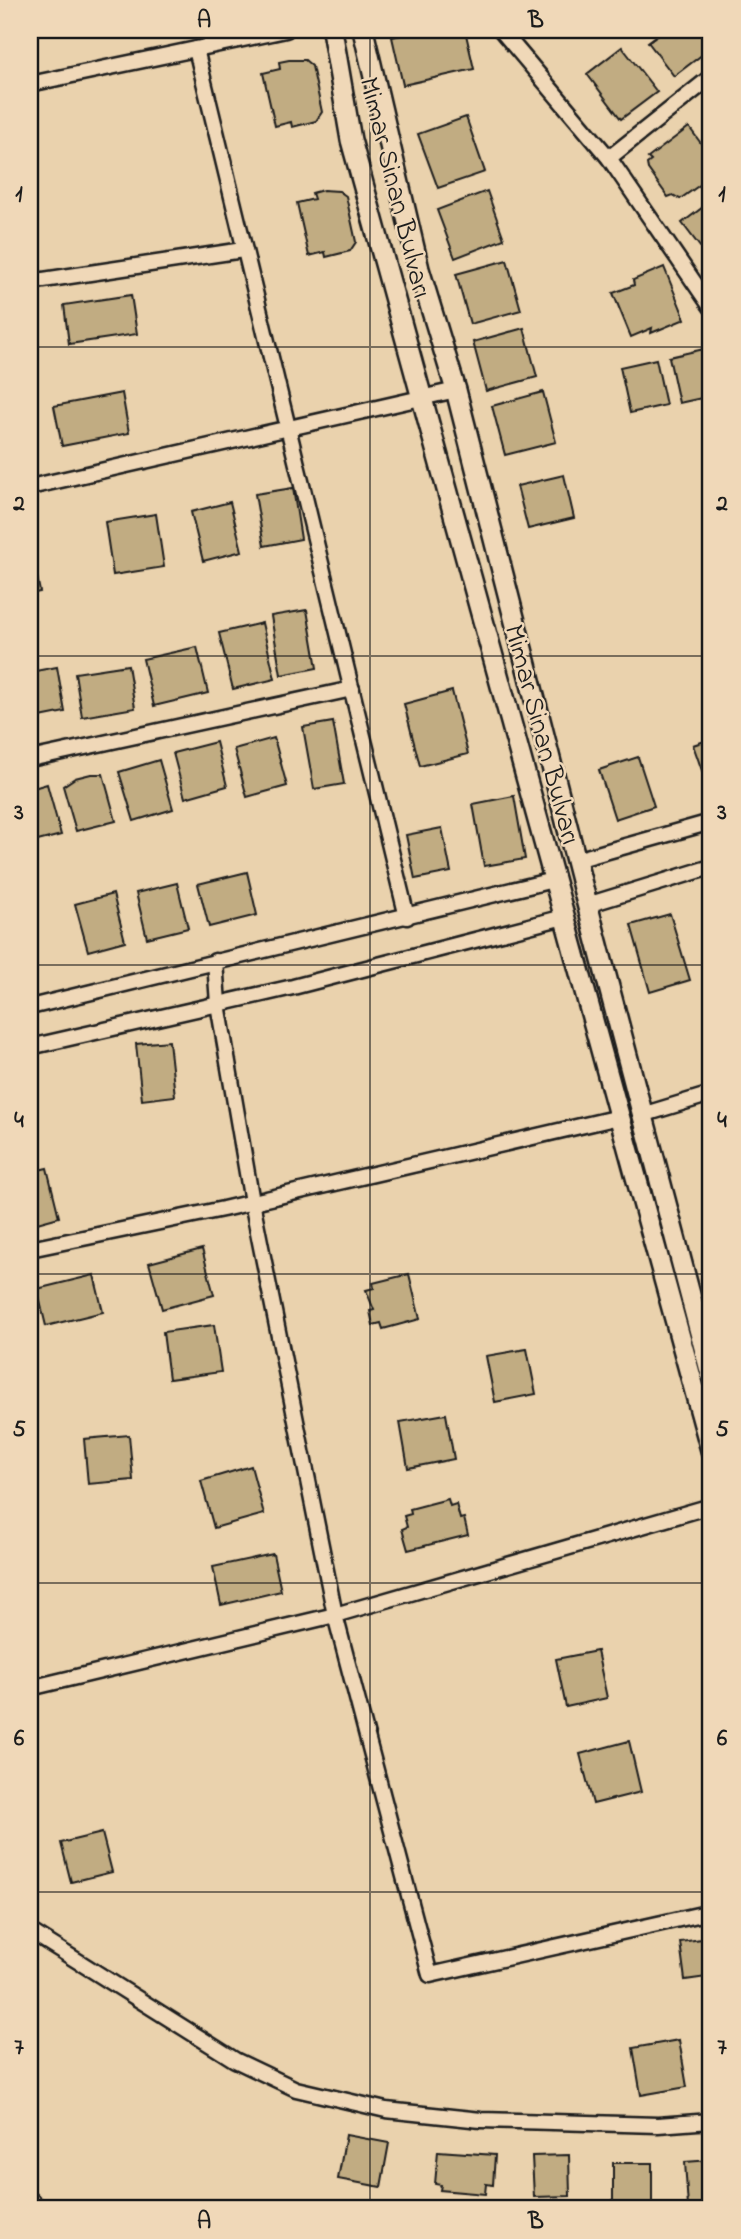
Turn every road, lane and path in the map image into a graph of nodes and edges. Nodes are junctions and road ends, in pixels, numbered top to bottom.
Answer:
1 (286, 30) edge
2 (331, 30) edge
3 (363, 30) edge
4 (501, 30) edge
5 (196, 49) junction
6 (711, 77) edge
7 (30, 83) edge
8 (608, 158) junction
9 (243, 250) junction
10 (30, 282) edge
11 (711, 307) edge
12 (456, 390) junction
13 (423, 398) junction
14 (291, 428) junction
15 (30, 486) edge
16 (352, 689) junction
17 (30, 759) edge
18 (711, 822) edge
19 (576, 860) junction
20 (711, 867) edge
21 (554, 880) junction
22 (587, 905) junction
23 (564, 917) junction
24 (407, 918) junction
25 (215, 961) junction
26 (218, 1004) junction
27 (30, 1007) edge
28 (30, 1047) edge
29 (711, 1094) edge
30 (642, 1115) junction
31 (619, 1117) junction
32 (252, 1202) junction
33 (30, 1249) edge
34 (711, 1374) edge
35 (711, 1450) edge
36 (711, 1506) edge
37 (335, 1615) junction
38 (30, 1688) edge
39 (711, 1912) edge
40 (30, 1931) edge
41 (711, 2121) edge
42 (30, 2199) edge
43 (40, 2209) edge

1 - 5 street
2 - 13 main road, Mimar Sinan Bulvarı
3 - 12 main road, Mimar Sinan Bulvarı
4 - 8 street
5 - 7 street
5 - 9 street
6 - 8 street
8 - 11 street
9 - 10 street
9 - 14 street
12 - 13 street
12 - 19 main road, Mimar Sinan Bulvarı
13 - 14 street
13 - 21 main road, Mimar Sinan Bulvarı
14 - 15 street
14 - 16 street
16 - 17 street
16 - 24 street
18 - 19 street
19 - 22 main road, Mimar Sinan Bulvarı
20 - 22 street
21 - 23 main road, Mimar Sinan Bulvarı
21 - 24 street
22 - 30 main road, Mimar Sinan Bulvarı
23 - 26 street
23 - 31 main road, Mimar Sinan Bulvarı
24 - 25 street
25 - 26 street
25 - 27 street
26 - 28 street
26 - 32 street
29 - 30 street
30 - 34 main road, Mimar Sinan Bulvarı
31 - 32 street
31 - 35 main road, Mimar Sinan Bulvarı
32 - 33 street
32 - 37 street
36 - 37 street
37 - 38 street
37 - 39 street
40 - 41 street
42 - 43 street

